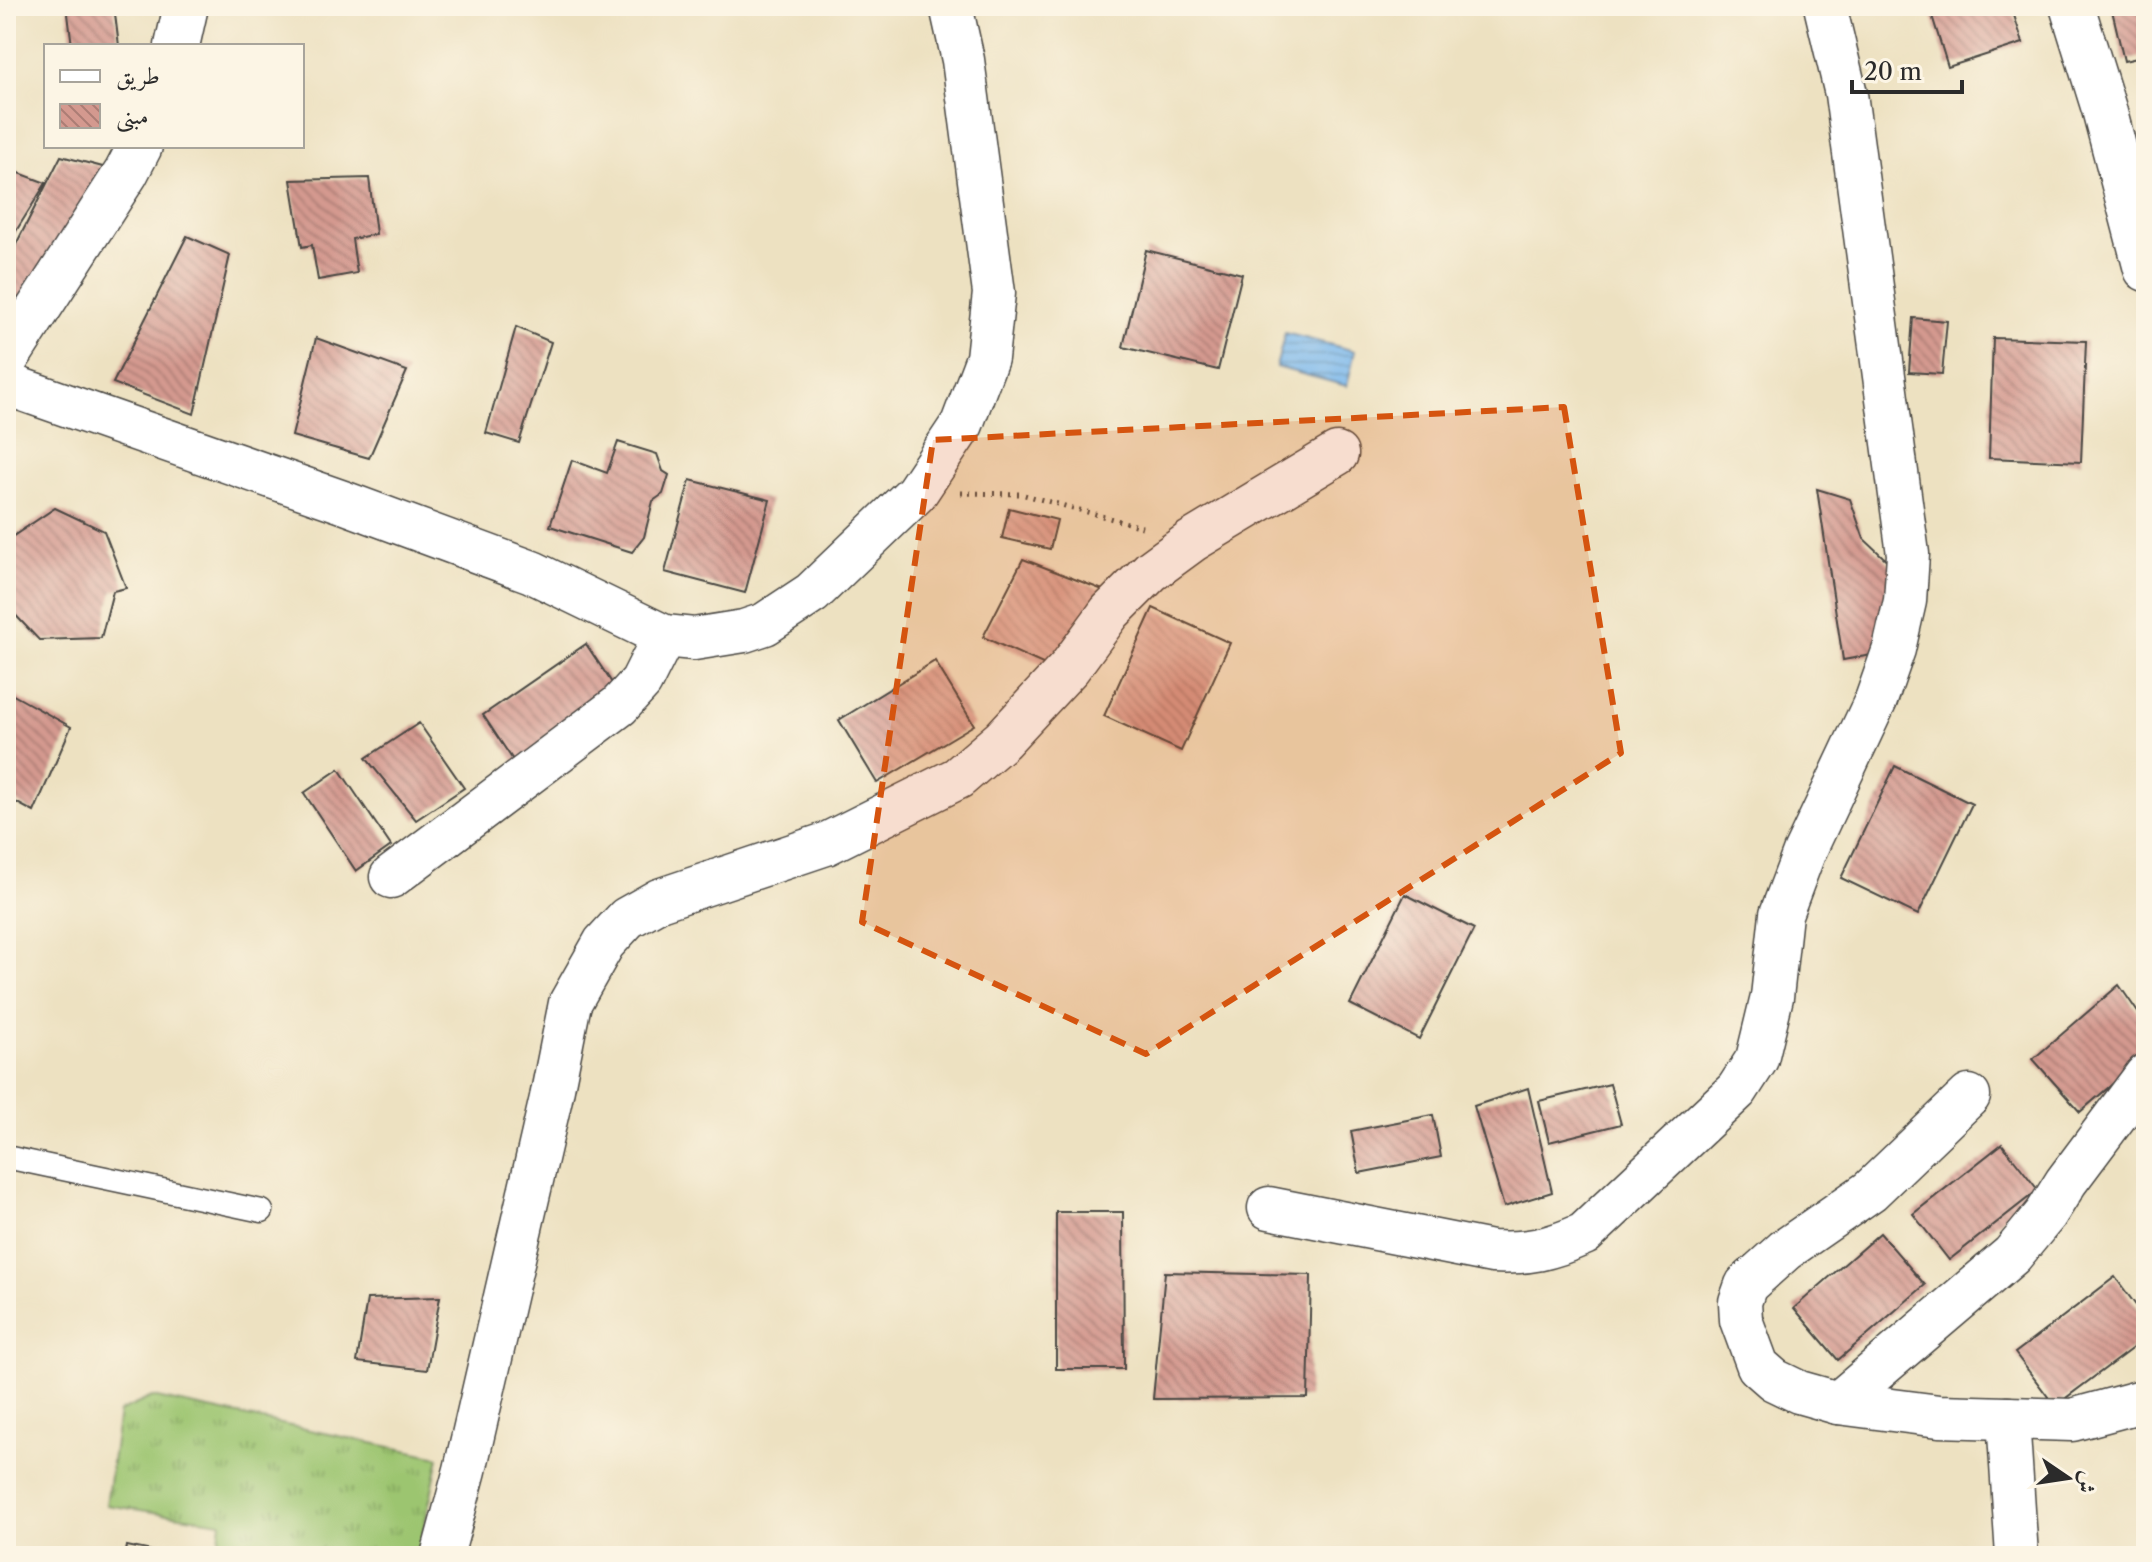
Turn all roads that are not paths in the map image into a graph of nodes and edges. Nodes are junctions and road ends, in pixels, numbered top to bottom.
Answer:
1 (186, 6) edge
2 (951, 6) edge
3 (1825, 6) edge
4 (2072, 6) edge
5 (177, 44) edge
6 (139, 148) edge
7 (2146, 269) edge
8 (6, 359) edge
9 (6, 384) edge
10 (1337, 454) dead end
11 (664, 636) junction
12 (391, 877) dead end
13 (2146, 1075) edge
14 (1969, 1096) dead end
15 (6, 1157) edge
16 (1269, 1208) dead end
17 (262, 1211) dead end
18 (2146, 1400) edge
19 (1838, 1403) junction
20 (2008, 1418) junction
21 (442, 1556) edge
22 (2017, 1556) edge

1 - 5 street
2 - 11 street
3 - 16 street
4 - 7 street
6 - 8 street
9 - 11 street
10 - 21 street
11 - 12 street
13 - 19 street
14 - 19 street
15 - 17 lane
18 - 20 street
19 - 20 street
20 - 22 street

